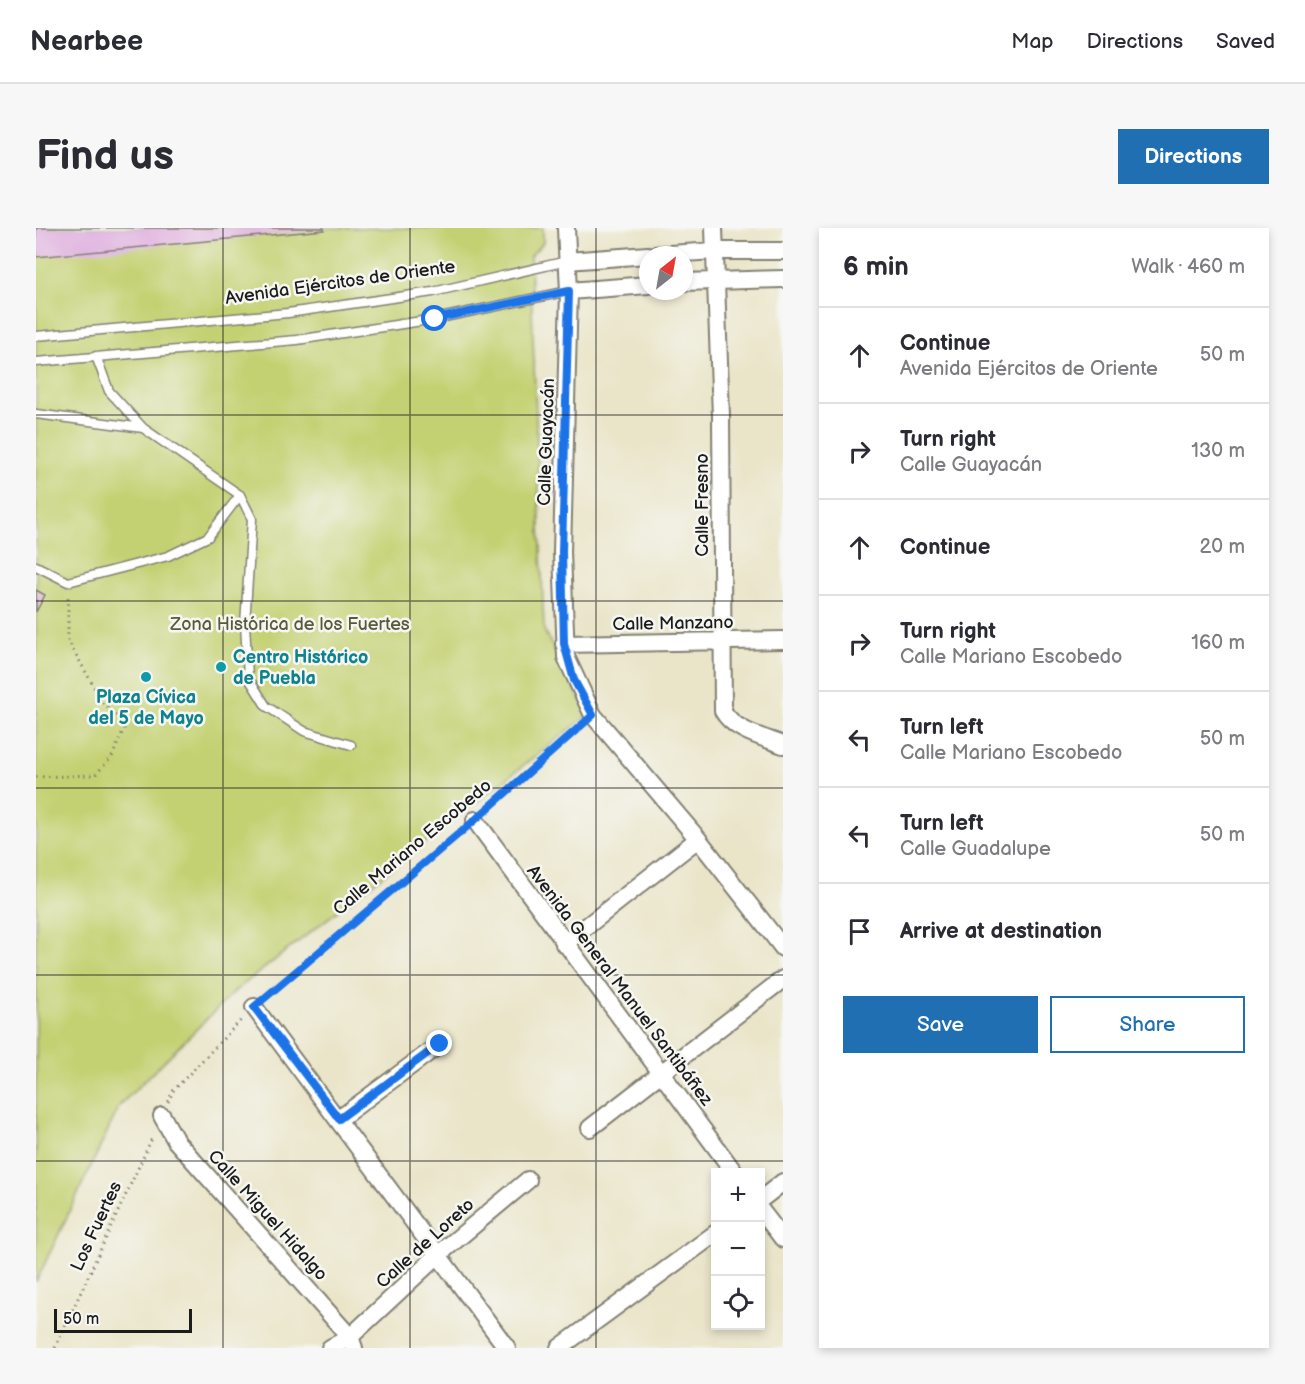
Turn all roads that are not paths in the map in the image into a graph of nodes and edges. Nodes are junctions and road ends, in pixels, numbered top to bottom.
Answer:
1 (566, 228) edge
2 (714, 228) edge
3 (714, 251) junction
4 (783, 251) edge
5 (693, 252) edge
6 (639, 256) edge
7 (567, 261) junction
8 (715, 279) junction
9 (783, 279) edge
10 (693, 281) edge
11 (639, 286) edge
12 (569, 291) junction
13 (36, 336) edge
14 (96, 356) junction
15 (36, 362) edge
16 (36, 414) edge
17 (143, 428) junction
18 (240, 495) junction
19 (36, 566) edge
20 (783, 640) edge
21 (722, 641) junction
22 (565, 651) junction
23 (351, 745) dead end
24 (783, 745) edge
25 (475, 820) road end
26 (698, 839) junction
27 (564, 944) junction
28 (783, 948) edge
29 (783, 979) edge
30 (254, 1007) road end
31 (440, 1044) dead end
32 (663, 1074) junction
33 (162, 1116) road end
34 (339, 1119) junction
35 (590, 1128) dead end
36 (730, 1168) edge
37 (528, 1180) dead end
38 (783, 1182) edge
39 (765, 1196) edge
40 (765, 1216) edge
41 (711, 1237) edge
42 (783, 1239) edge
43 (439, 1254) junction
44 (352, 1342) edge
45 (330, 1348) edge
46 (507, 1348) edge
47 (559, 1348) edge

1 - 7 street, Calle Guayacán
2 - 3 street, Calle Fresno
3 - 4 street
3 - 5 street
3 - 8 street, Calle Fresno
6 - 7 street, Avenida Ejércitos de Oriente
7 - 12 street, Calle Guayacán
7 - 13 lane, Avenida Ejércitos de Oriente
8 - 9 street
8 - 10 street
8 - 21 street, Calle Fresno
11 - 12 street
12 - 14 lane
12 - 22 street, Calle Guayacán
14 - 15 lane
14 - 17 lane
16 - 17 lane
17 - 18 lane
18 - 19 lane
18 - 23 lane
20 - 21 street, Calle Manzano
21 - 22 street, Calle Manzano
21 - 24 street, Calle Fresno
22 - 26 street
25 - 27 street, Avenida General Manuel Santibáñez
26 - 27 street
26 - 28 street
27 - 32 street, Avenida General Manuel Santibáñez
29 - 32 street
30 - 34 street
31 - 34 street
32 - 35 street
32 - 36 street, Avenida General Manuel Santibáñez
33 - 44 street, Calle Miguel Hidalgo
34 - 43 street
37 - 43 street, Calle de Loreto
38 - 39 street
40 - 42 street
41 - 47 street
43 - 44 street, Calle de Loreto
43 - 46 street
44 - 45 street, Calle de Loreto

